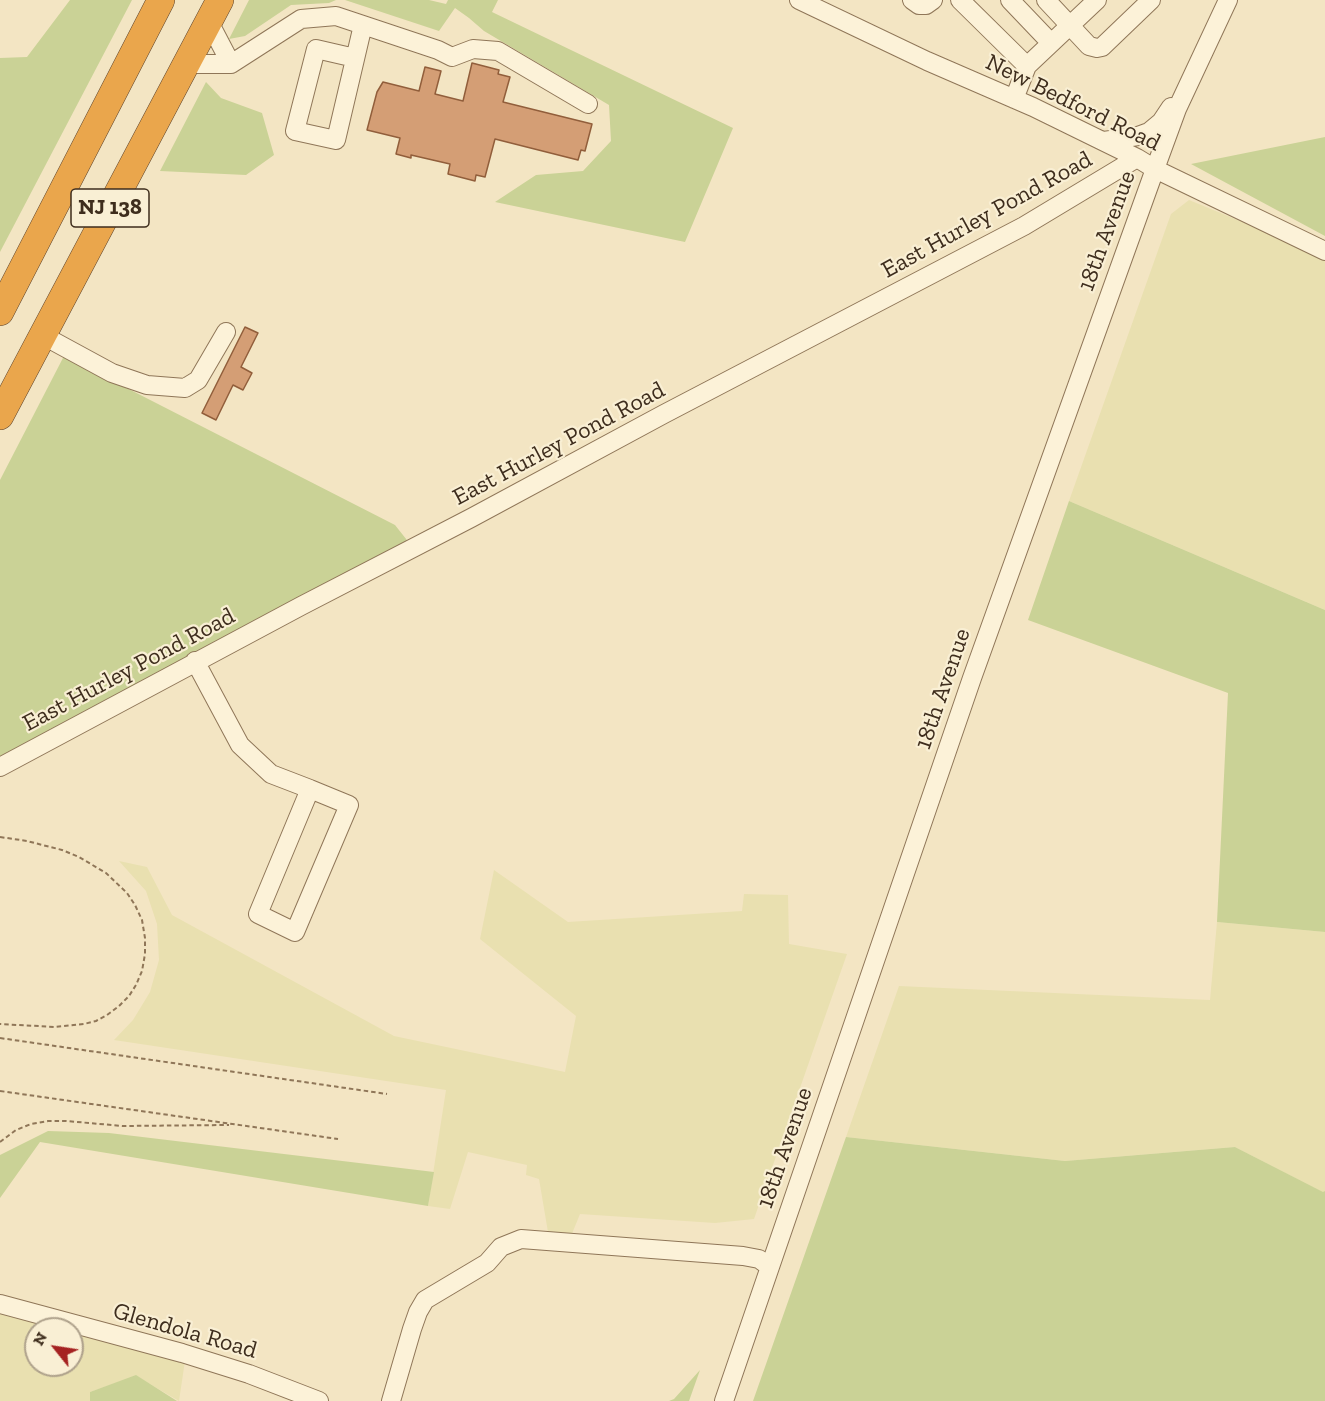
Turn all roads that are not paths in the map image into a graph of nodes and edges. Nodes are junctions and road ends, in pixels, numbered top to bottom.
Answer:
1 (154, 0) edge
2 (161, 0) edge
3 (799, 0) edge
4 (912, 0) edge
5 (933, 0) edge
6 (960, 0) edge
7 (1010, 0) edge
8 (1046, 0) edge
9 (1097, 0) edge
10 (1151, 0) edge
11 (1227, 1) edge
12 (215, 11) edge
13 (363, 25) junction
14 (147, 26) junction
15 (1070, 26) junction
16 (1051, 43) junction
17 (1201, 56) junction
18 (355, 58) junction
19 (187, 64) junction
20 (231, 64) junction
21 (1027, 66) junction
22 (1014, 99) junction
23 (588, 104) dead end
24 (1103, 141) junction
25 (1137, 158) junction
26 (1155, 169) junction
27 (1325, 251) edge
28 (0, 312) edge
29 (226, 332) dead end
30 (42, 335) junction
31 (0, 416) edge
32 (195, 662) junction
33 (0, 767) edge
34 (310, 789) junction
35 (770, 1267) junction
36 (0, 1304) edge
37 (320, 1401) edge
38 (392, 1401) edge
39 (724, 1401) edge

1 - 14 highway
2 - 14 highway, NJ 138
3 - 22 street, New Bedford Road
4 - 5 street
6 - 21 street
7 - 16 street
8 - 15 street
9 - 15 street
10 - 15 street
11 - 17 street, 18th Avenue
12 - 19 highway, NJ 138
12 - 20 street
13 - 18 street
13 - 20 street
13 - 23 street
14 - 28 highway, NJ 138
15 - 16 street
16 - 21 street
17 - 24 street
17 - 26 street, 18th Avenue
18 - 18 street
19 - 20 street
19 - 30 highway, NJ 138
21 - 22 street
22 - 24 street, New Bedford Road
24 - 25 street, New Bedford Road
25 - 26 street, New Bedford Road
25 - 32 street, East Hurley Pond Road
26 - 27 street, New Bedford Road
26 - 35 street, 18th Avenue
29 - 30 street
30 - 31 highway, NJ 138
32 - 33 street, East Hurley Pond Road
32 - 34 street
34 - 34 street
35 - 38 street
35 - 39 street, 18th Avenue
36 - 37 street, Glendola Road

